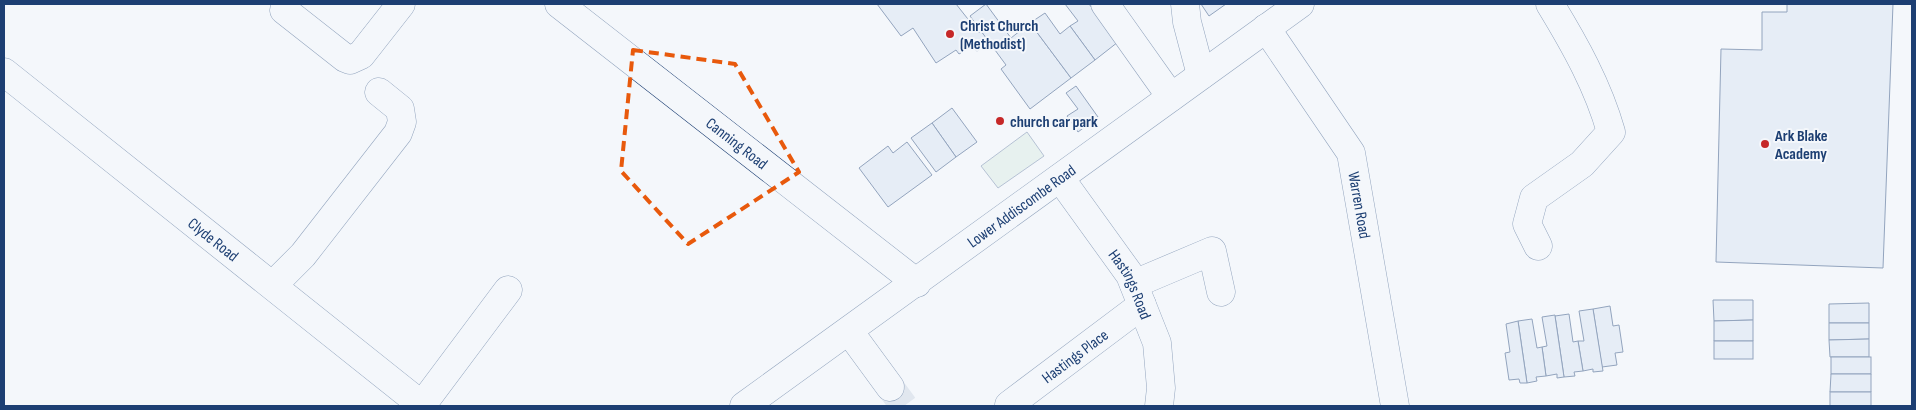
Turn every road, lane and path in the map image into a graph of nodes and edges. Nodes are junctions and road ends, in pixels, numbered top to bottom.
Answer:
1 (401, 4) edge
2 (559, 4) edge
3 (1105, 4) edge
4 (1185, 4) edge
5 (1300, 4) edge
6 (1550, 4) edge
7 (284, 10) dead end
8 (1266, 28) junction
9 (4, 72) edge
10 (1201, 75) junction
11 (379, 92) dead end
12 (1171, 97) junction
13 (1060, 178) junction
14 (1538, 246) dead end
15 (917, 283) junction
16 (273, 286) junction
17 (508, 290) dead end
18 (1221, 292) dead end
19 (1138, 295) junction
20 (849, 331) junction
21 (890, 387) tunnel mouth
22 (1009, 405) dead end
23 (422, 406) edge
24 (744, 406) edge
25 (1159, 406) edge
26 (1394, 406) edge

1 - 7 street
2 - 15 street, Canning Road
3 - 12 street
4 - 10 street
5 - 8 street, Lower Addiscombe Road
6 - 14 street
8 - 10 street, Lower Addiscombe Road
8 - 26 street, Warren Road
9 - 16 street, Clyde Road
10 - 12 street, Lower Addiscombe Road
11 - 16 street
12 - 13 street, Lower Addiscombe Road
13 - 15 street, Lower Addiscombe Road
13 - 19 street, Hastings Road
15 - 20 street, Lower Addiscombe Road
16 - 23 street, Clyde Road
17 - 23 street
18 - 19 street, Hastings Place
19 - 22 street, Hastings Place
19 - 25 street, Hastings Road
20 - 21 street
20 - 24 street, Lower Addiscombe Road

